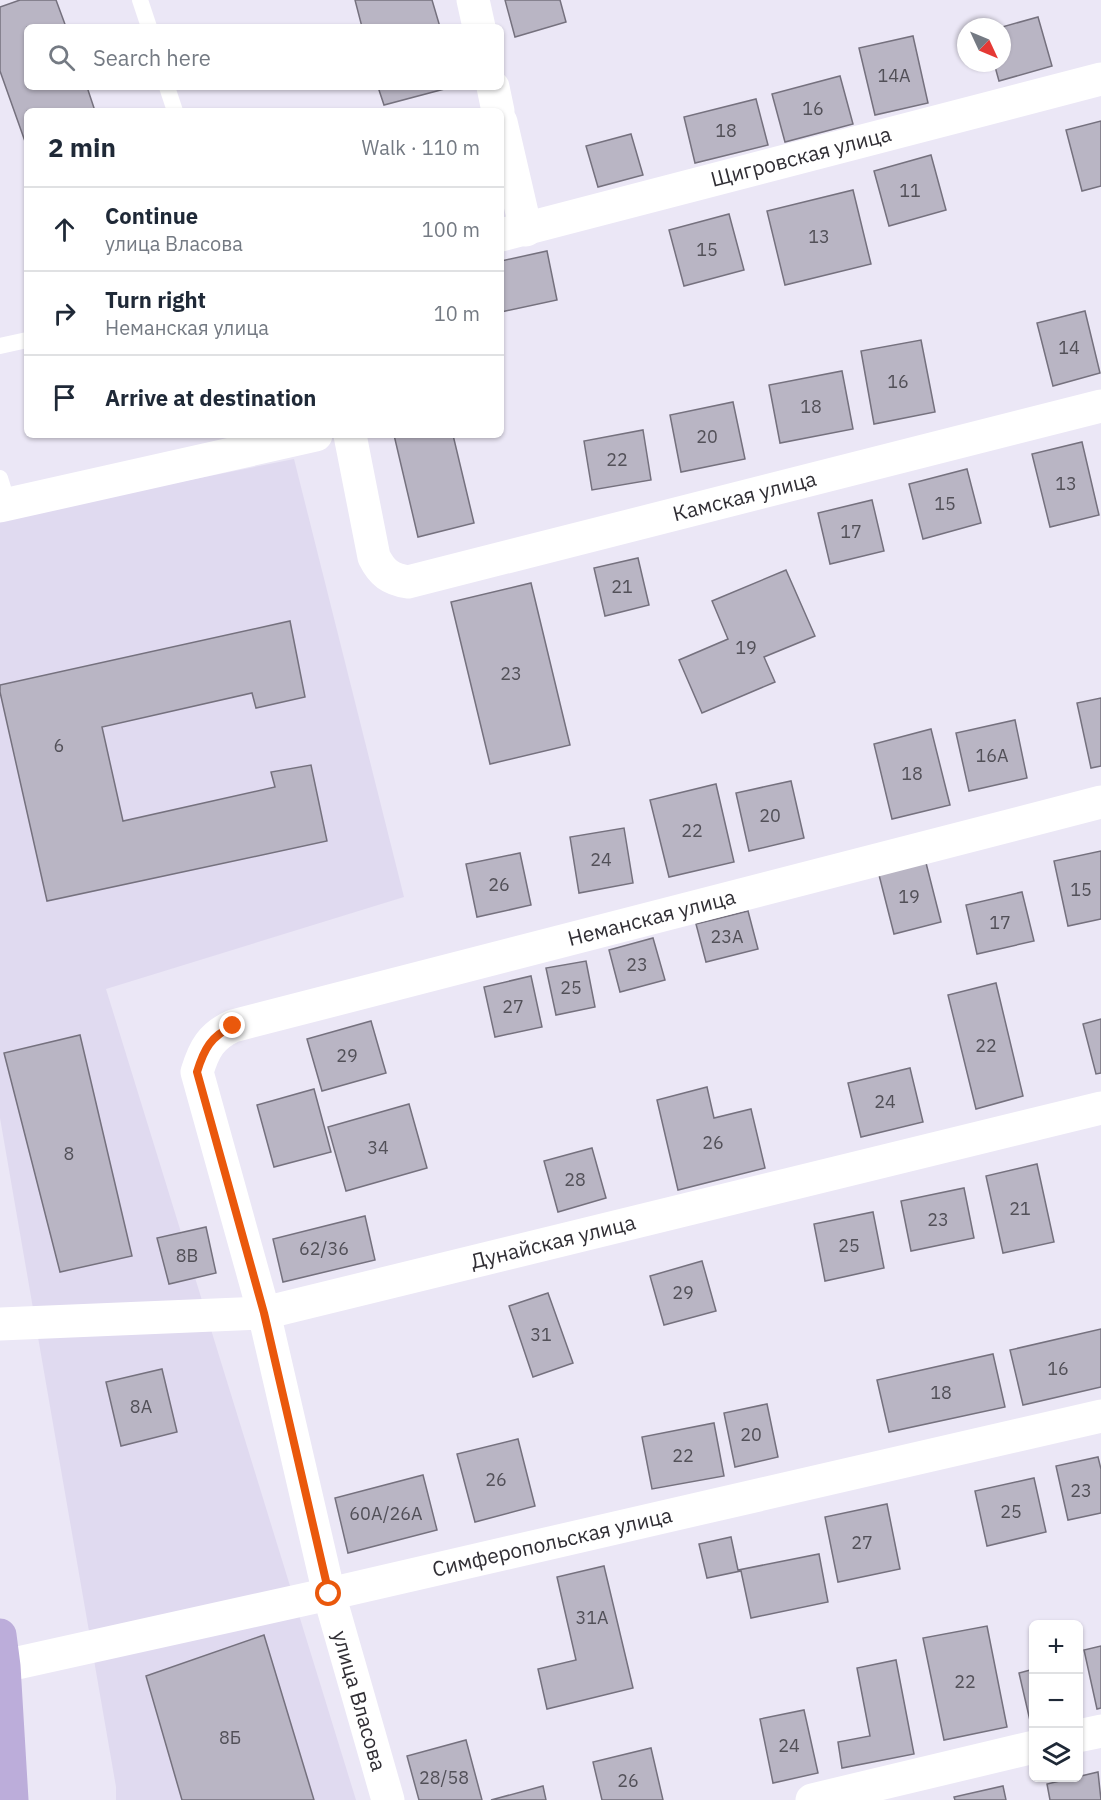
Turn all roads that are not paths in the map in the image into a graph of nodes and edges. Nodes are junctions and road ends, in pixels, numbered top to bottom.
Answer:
1 (140, 0) edge
2 (473, 0) edge
3 (147, 24) edge
4 (478, 24) edge
5 (1101, 79) edge
6 (168, 90) edge
7 (494, 90) edge
8 (174, 108) edge
9 (497, 108) edge
10 (504, 150) edge
11 (513, 233) edge
12 (24, 340) edge
13 (0, 346) edge
14 (1101, 405) edge
15 (301, 438) edge
16 (351, 438) edge
17 (3, 496) edge
18 (1101, 802) edge
19 (209, 1045) joint
20 (1101, 1108) edge
21 (264, 1313) junction
22 (0, 1324) edge
23 (1101, 1416) edge
24 (329, 1594) junction
25 (2, 1651) edge
26 (1101, 1731) edge
27 (1083, 1735) edge
28 (1029, 1748) edge
29 (12, 1800) edge
30 (388, 1800) edge
31 (812, 1800) edge

1 - 3 lane
2 - 4 street
5 - 11 street, Щигровская улица
6 - 8 lane
7 - 9 street
10 - 11 street
12 - 13 lane
14 - 16 street, Камская улица
15 - 17 street
18 - 19 street, Неманская улица
19 - 21 street, улица Власова
20 - 21 street, Дунайская улица
21 - 22 street, Дунайская улица
21 - 24 street, улица Власова
23 - 24 street, Симферопольская улица
24 - 25 street, Симферопольская улица
24 - 30 street, улица Власова
25 - 29 main road
26 - 27 street
28 - 31 street

